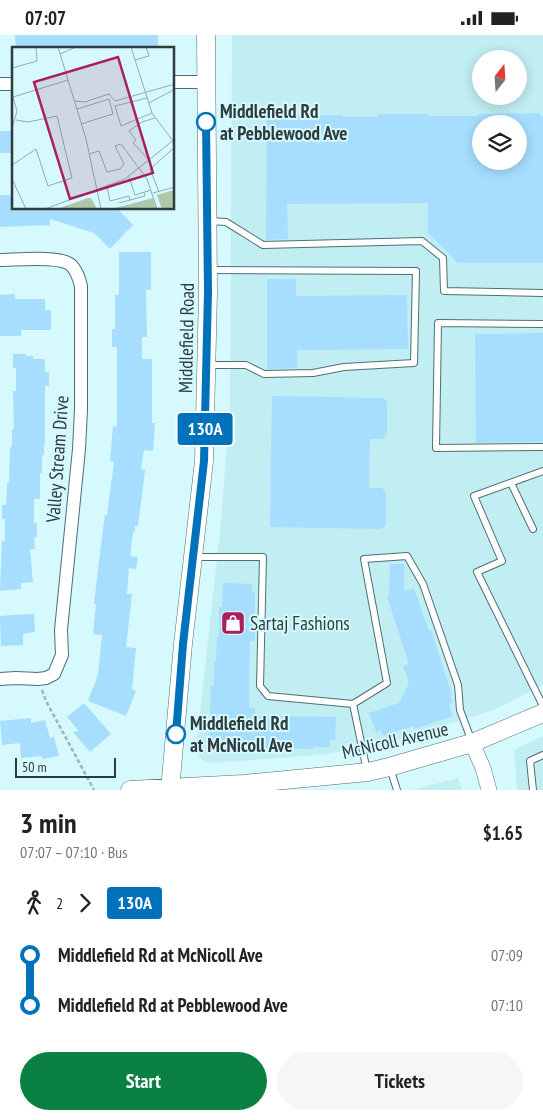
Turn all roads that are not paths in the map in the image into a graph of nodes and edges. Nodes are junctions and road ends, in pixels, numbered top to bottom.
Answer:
1 (206, 35) edge
2 (175, 82) edge
3 (206, 82) junction
4 (208, 221) junction
5 (0, 261) edge
6 (208, 270) junction
7 (543, 293) edge
8 (543, 325) edge
9 (206, 365) junction
10 (543, 447) edge
11 (543, 471) edge
12 (511, 483) junction
13 (533, 529) dead end
14 (194, 557) junction
15 (0, 679) edge
16 (353, 704) junction
17 (543, 706) edge
18 (543, 713) edge
19 (472, 743) junction
20 (543, 755) edge
21 (389, 767) junction
22 (368, 772) junction
23 (243, 787) edge
24 (170, 789) edge
25 (130, 790) edge
26 (397, 790) edge
27 (490, 790) edge
28 (533, 790) edge

1 - 3 main road, Middlefield Road
2 - 3 street
3 - 4 main road, Middlefield Road
4 - 6 main road, Middlefield Road
4 - 7 lane
5 - 15 street, Valley Stream Drive
6 - 9 main road, Middlefield Road
6 - 9 lane
8 - 10 lane
9 - 14 main road, Middlefield Road
11 - 12 lane
12 - 13 lane
12 - 17 lane
14 - 16 lane
14 - 24 main road, Middlefield Road
16 - 19 lane
16 - 22 lane
18 - 19 main road, McNicoll Avenue
19 - 21 main road, McNicoll Avenue
19 - 27 street
20 - 28 lane
21 - 22 main road, McNicoll Avenue
21 - 26 lane
22 - 23 main road, McNicoll Avenue
23 - 24 main road, McNicoll Avenue
24 - 25 main road, McNicoll Avenue

